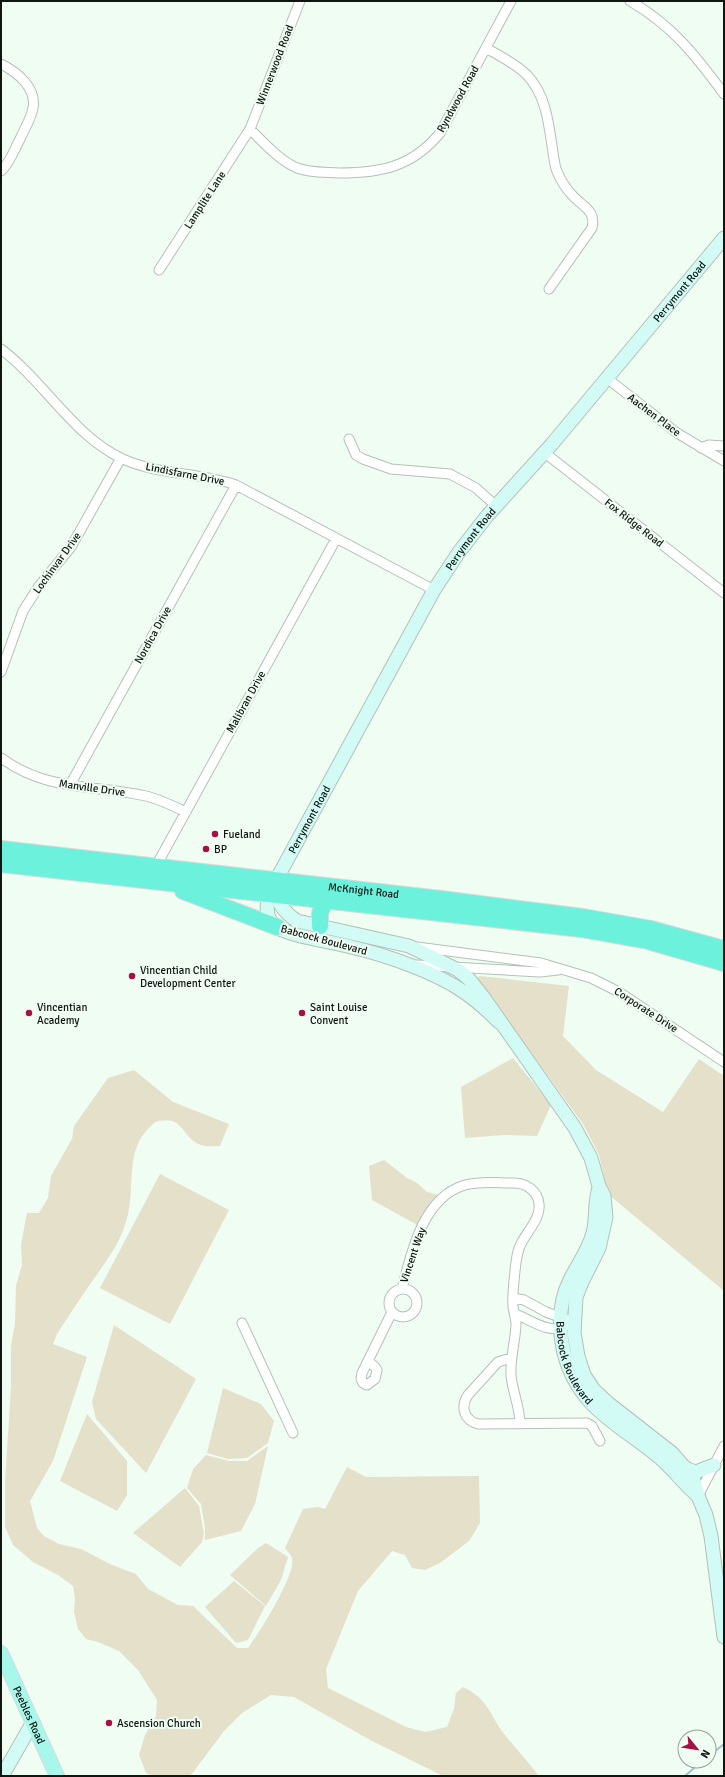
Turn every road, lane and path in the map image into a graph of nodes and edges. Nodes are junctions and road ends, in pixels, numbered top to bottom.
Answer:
1 (300, 1) edge
2 (511, 1) edge
3 (630, 1) edge
4 (486, 48) junction
5 (1, 64) edge
6 (724, 94) edge
7 (250, 129) junction
8 (1, 171) edge
9 (724, 238) edge
10 (159, 270) dead end
11 (549, 289) dead end
12 (1, 349) edge
13 (608, 379) junction
14 (349, 440) dead end
15 (724, 446) edge
16 (701, 448) junction
17 (545, 453) junction
18 (122, 458) junction
19 (724, 461) edge
20 (236, 485) junction
21 (496, 506) junction
22 (336, 539) junction
23 (434, 590) junction
24 (724, 593) edge
25 (1, 672) edge
26 (1, 758) edge
27 (70, 785) junction
28 (186, 812) junction
29 (1, 842) edge
30 (1, 849) edge
31 (32, 852) junction
32 (1, 864) edge
33 (156, 866) junction
34 (159, 882) junction
35 (273, 890) junction
36 (325, 901) junction
37 (320, 926) junction
38 (277, 927) junction
39 (409, 946) junction
40 (724, 949) edge
41 (404, 962) junction
42 (724, 963) edge
43 (453, 967) junction
44 (562, 970) junction
45 (499, 1022) junction
46 (724, 1062) edge
47 (599, 1186) junction
48 (402, 1289) junction
49 (513, 1298) junction
50 (392, 1312) junction
51 (514, 1314) junction
52 (573, 1322) junction
53 (242, 1323) dead end
54 (561, 1323) junction
55 (511, 1358) junction
56 (368, 1361) dead end
57 (520, 1424) junction
58 (293, 1433) dead end
59 (600, 1441) dead end
60 (724, 1446) edge
61 (714, 1465) junction
62 (686, 1469) junction
63 (698, 1496) junction
64 (722, 1606) edge
65 (724, 1638) edge
66 (1, 1653) edge
67 (33, 1722) junction
68 (2, 1776) edge
69 (57, 1776) edge

1 - 7 street, Winnerwood Road
2 - 4 street, Ryndwood Road
3 - 6 street
4 - 7 street, Ryndwood Road
4 - 11 street
5 - 8 street
7 - 10 street, Lamplite Lane
9 - 13 street, Perrymont Road
12 - 18 street, Lindisfarne Drive
13 - 16 street, Aachen Place
13 - 17 street, Perrymont Road
14 - 21 street
15 - 16 street
16 - 19 street, Aachen Place
17 - 21 street, Perrymont Road
17 - 24 street, Fox Ridge Road
18 - 20 street, Lindisfarne Drive
18 - 25 street, Lochinvar Drive
20 - 22 street, Lindisfarne Drive
20 - 27 street, Nordica Drive
21 - 23 street, Perrymont Road
22 - 23 street, Lindisfarne Drive
22 - 28 street, Malibran Drive
23 - 35 street, Perrymont Road
26 - 27 street, Manville Drive
27 - 28 street, Manville Drive
28 - 33 street, Malibran Drive
29 - 31 highway
30 - 31 highway, McKnight Road
31 - 33 highway, McKnight Road
32 - 34 highway, McKnight Road
33 - 35 highway, McKnight Road
34 - 35 highway, McKnight Road
34 - 38 highway
35 - 36 highway, McKnight Road
35 - 37 street, Babcock Boulevard
35 - 38 street, Babcock Boulevard
35 - 40 highway, McKnight Road
36 - 37 highway
36 - 42 highway, McKnight Road
37 - 39 street, Babcock Boulevard
38 - 41 street, Babcock Boulevard
39 - 43 street, Babcock Boulevard
39 - 44 street, Corporate Drive
41 - 43 street, Corporate Drive
41 - 45 street, Babcock Boulevard
43 - 44 street, Corporate Drive
43 - 45 street, Babcock Boulevard
44 - 46 street, Corporate Drive
45 - 47 street, Babcock Boulevard
47 - 52 street, Babcock Boulevard
47 - 54 street, Babcock Boulevard
48 - 49 street, Vincent Way
48 - 50 street
48 - 50 street
49 - 51 street, Vincent Way
49 - 54 street
50 - 56 street
51 - 54 street
51 - 55 street, Vincent Way
52 - 54 street
52 - 62 street, Babcock Boulevard
53 - 58 street
54 - 63 street, Babcock Boulevard
55 - 57 street, Vincent Way
55 - 57 street
57 - 59 street
60 - 61 street
61 - 62 street
61 - 63 street
62 - 63 street, Babcock Boulevard
63 - 64 street, Babcock Boulevard
64 - 65 street, Babcock Boulevard
66 - 67 main road, Peebles Road
67 - 68 street
67 - 69 main road, Peebles Road

